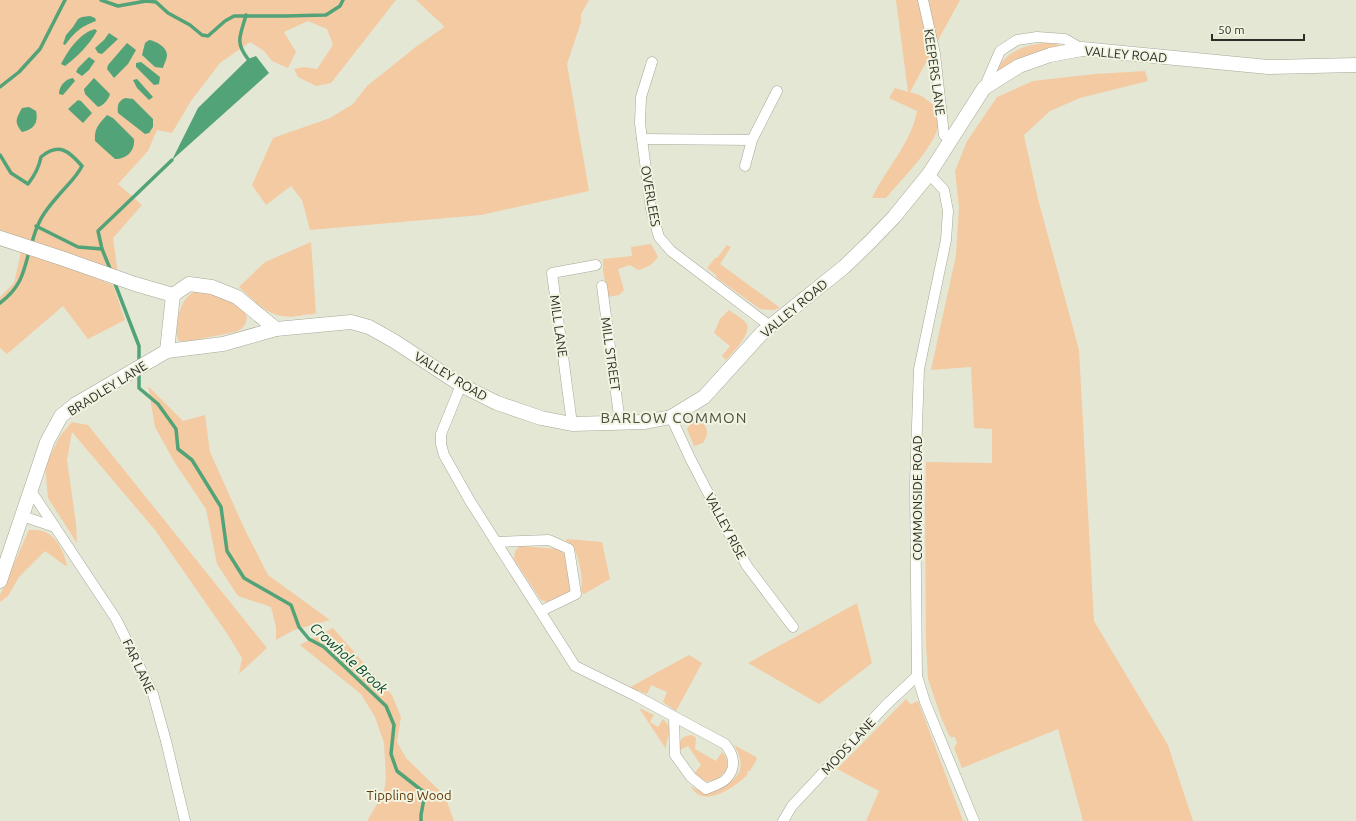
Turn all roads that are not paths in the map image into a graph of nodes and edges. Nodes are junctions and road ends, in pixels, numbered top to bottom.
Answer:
1 (923, 0) edge
2 (1082, 49) junction
3 (652, 62) dead end
4 (1356, 65) edge
5 (984, 88) junction
6 (778, 91) dead end
7 (642, 139) junction
8 (752, 140) junction
9 (952, 140) junction
10 (745, 166) dead end
11 (929, 174) junction
12 (0, 238) edge
13 (596, 264) dead end
14 (602, 286) dead end
15 (173, 295) junction
16 (770, 326) junction
17 (276, 329) junction
18 (167, 351) junction
19 (461, 385) junction
20 (671, 417) junction
21 (620, 423) junction
22 (572, 424) junction
23 (31, 491) junction
24 (22, 516) junction
25 (55, 528) junction
26 (497, 542) junction
27 (0, 581) edge
28 (541, 611) junction
29 (793, 626) dead end
30 (918, 676) junction
31 (674, 717) junction
32 (185, 821) edge
33 (783, 821) edge
34 (974, 821) edge

1 - 9 street, KEEPERS LANE
2 - 4 main road, VALLEY ROAD
2 - 5 main road, VALLEY ROAD
2 - 5 street
3 - 7 street, OVERLEES
5 - 9 main road, VALLEY ROAD
6 - 8 street
7 - 8 street
7 - 16 street, OVERLEES
8 - 10 street
9 - 11 main road, VALLEY ROAD
11 - 16 main road, VALLEY ROAD
11 - 30 street, COMMONSIDE ROAD
12 - 15 main road
13 - 22 street, MILL LANE
14 - 21 street, MILL STREET
15 - 17 main road
15 - 18 main road
16 - 20 main road, VALLEY ROAD
17 - 18 main road, BRADLEY LANE
17 - 19 main road, VALLEY ROAD
18 - 23 main road, BRADLEY LANE
19 - 22 main road, VALLEY ROAD
19 - 26 street
20 - 21 main road, VALLEY ROAD
20 - 29 street, VALLEY RISE
21 - 22 main road, VALLEY ROAD
23 - 24 main road, BRADLEY LANE
23 - 25 street, FAR LANE
24 - 25 street
24 - 27 main road, BRADLEY LANE
25 - 32 street, FAR LANE
26 - 28 street
26 - 28 street
28 - 31 street
30 - 33 street, MODS LANE
30 - 34 street, COMMONSIDE ROAD
31 - 31 street

